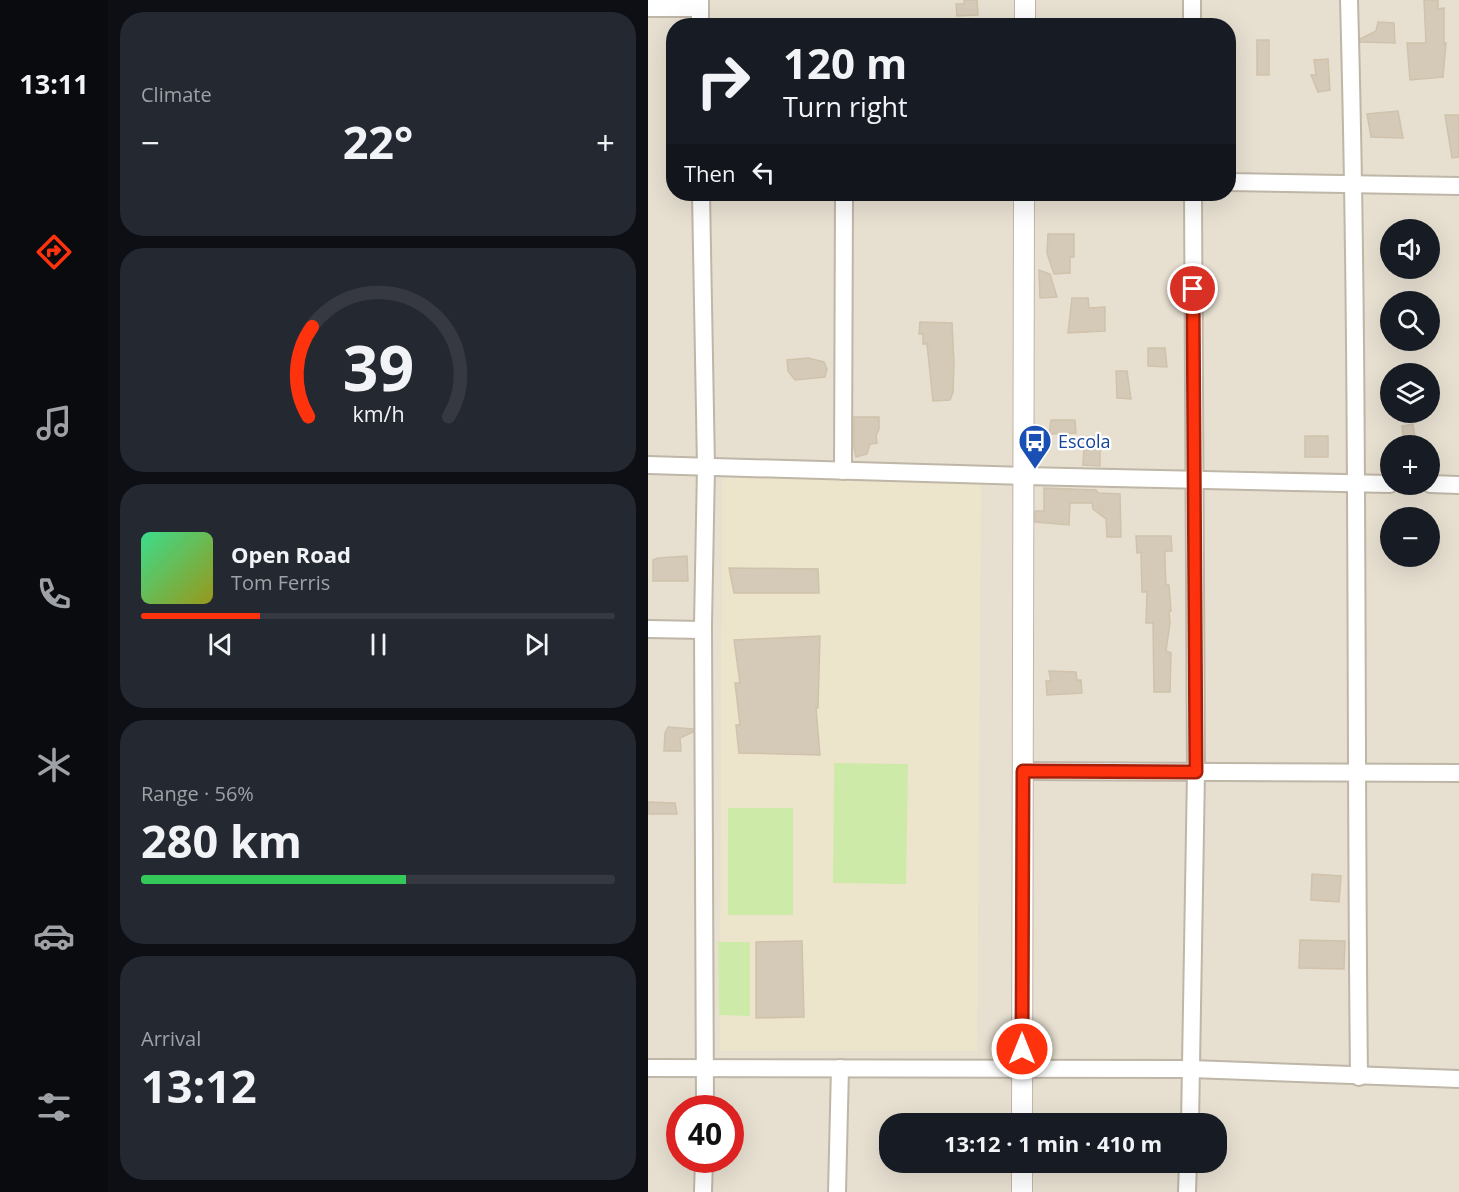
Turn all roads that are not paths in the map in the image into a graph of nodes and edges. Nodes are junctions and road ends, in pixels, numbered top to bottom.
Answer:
1 (1025, 0) edge
2 (1191, 0) edge
3 (1349, 0) edge
4 (700, 4) edge
5 (648, 8) edge
6 (1025, 18) edge
7 (1192, 18) edge
8 (1236, 182) edge
9 (1354, 184) junction
10 (1459, 186) edge
11 (701, 201) edge
12 (844, 201) edge
13 (1024, 201) edge
14 (1193, 201) edge
15 (648, 465) edge
16 (706, 467) junction
17 (843, 471) junction
18 (1024, 476) junction
19 (1195, 480) junction
20 (1356, 483) junction
21 (1380, 484) edge
22 (1440, 484) edge
23 (1459, 485) edge
24 (648, 629) edge
25 (703, 630) junction
26 (1023, 771) junction
27 (1196, 772) junction
28 (1355, 772) junction
29 (1459, 773) edge
30 (648, 1068) edge
31 (705, 1068) junction
32 (840, 1068) junction
33 (1022, 1069) junction
34 (1192, 1069) junction
35 (1359, 1077) junction
36 (1459, 1079) edge
37 (705, 1095) edge
38 (1022, 1113) edge
39 (1190, 1113) edge
40 (704, 1173) edge
41 (1022, 1173) edge
42 (1188, 1173) edge
43 (703, 1192) edge
44 (837, 1192) edge
45 (1022, 1192) edge
46 (1187, 1192) edge

1 - 6 street
2 - 7 street
3 - 9 street
4 - 5 street
8 - 9 street
9 - 10 street
9 - 20 street
11 - 16 street
12 - 17 street
13 - 18 street
14 - 19 street
15 - 16 street
16 - 17 street
16 - 25 street
17 - 18 street
18 - 19 street
18 - 26 street
19 - 20 street
19 - 27 street
20 - 21 street
20 - 28 street
22 - 23 street
24 - 25 street
25 - 31 street
26 - 27 street
26 - 33 street
27 - 28 street
27 - 34 street
28 - 29 street
28 - 35 street
30 - 31 street
31 - 32 street
31 - 37 street
32 - 33 street
32 - 44 street
33 - 34 street
33 - 38 street
34 - 35 street
34 - 39 street
35 - 36 street
40 - 43 street
41 - 45 street
42 - 46 street

